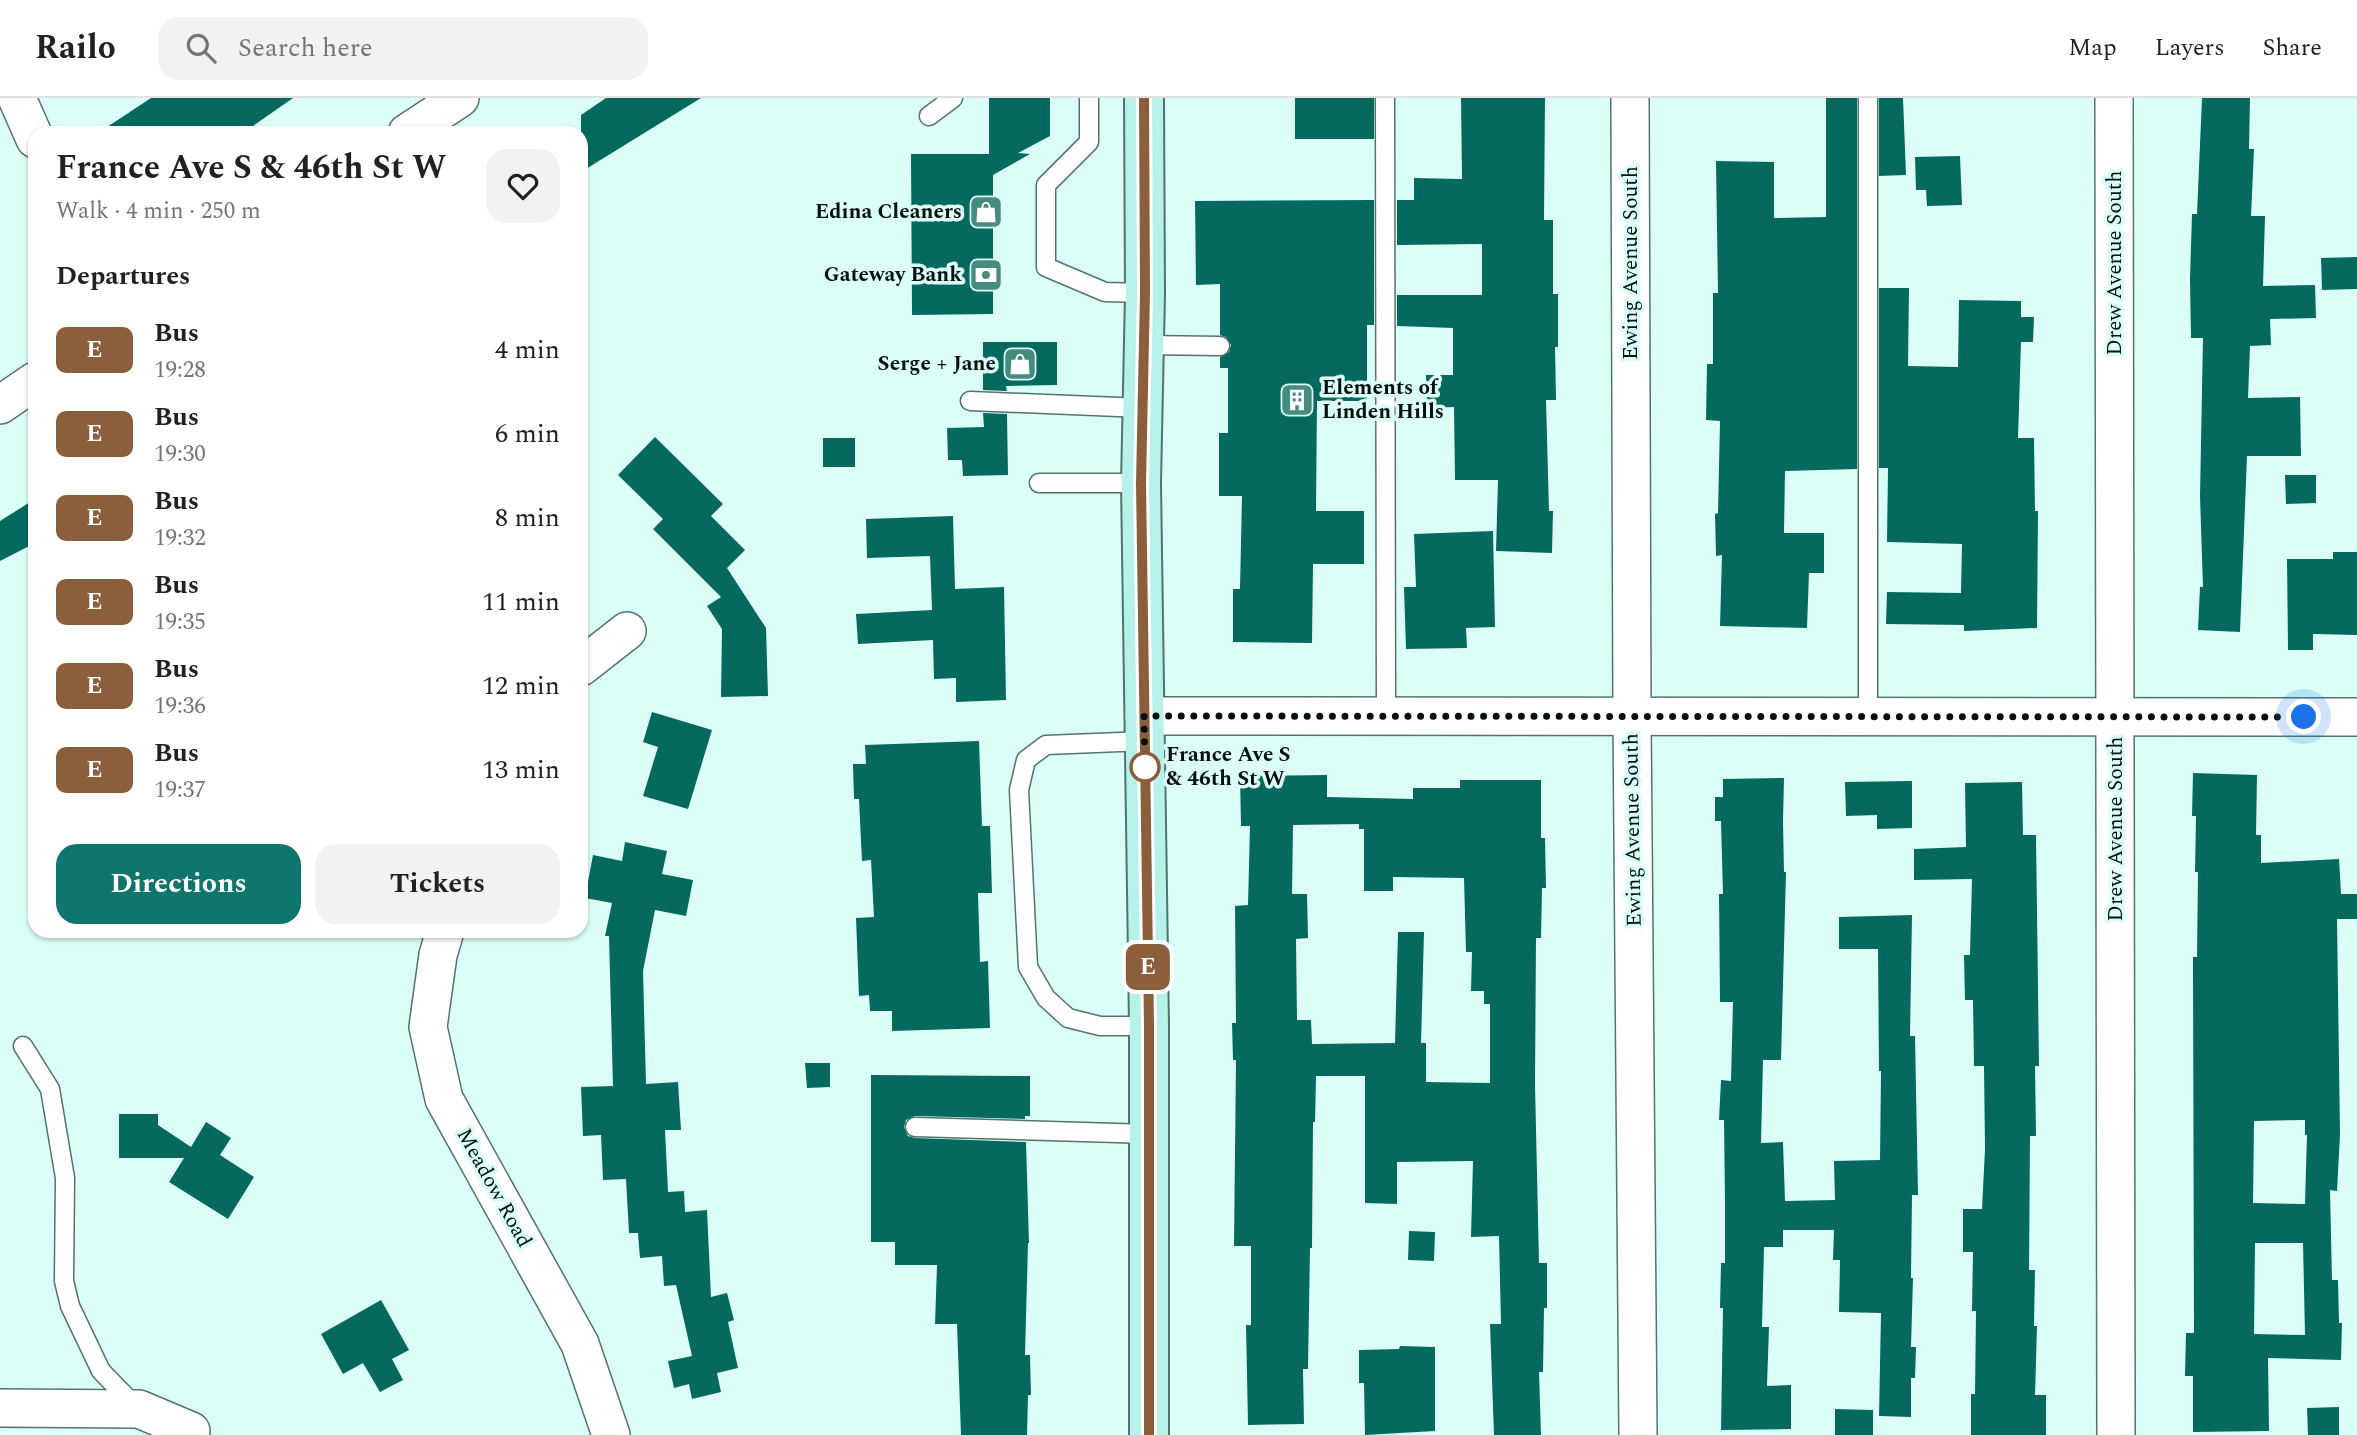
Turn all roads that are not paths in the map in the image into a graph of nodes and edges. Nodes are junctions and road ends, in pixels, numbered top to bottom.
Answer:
1 (18, 98) edge
2 (460, 98) edge
3 (953, 98) edge
4 (1089, 98) edge
5 (1144, 98) edge
6 (1385, 98) edge
7 (1630, 98) edge
8 (1868, 98) edge
9 (2115, 98) edge
10 (929, 116) dead end
11 (30, 126) edge
12 (418, 126) edge
13 (1145, 293) junction
14 (1144, 345) junction
15 (1220, 346) dead end
16 (28, 386) edge
17 (970, 401) dead end
18 (0, 405) edge
19 (1143, 408) junction
20 (1040, 483) dead end
21 (1141, 483) junction
22 (627, 631) dead end
23 (588, 662) edge
24 (1386, 716) junction
25 (1632, 716) junction
26 (2357, 716) edge
27 (1868, 717) junction
28 (2117, 718) junction
29 (1144, 728) junction
30 (443, 938) edge
31 (1149, 1026) junction
32 (23, 1046) dead end
33 (915, 1127) dead end
34 (1150, 1134) junction
35 (0, 1408) edge
36 (139, 1409) junction
37 (191, 1431) dead end
38 (611, 1435) edge
39 (1149, 1435) edge
40 (1638, 1435) edge
41 (2116, 1435) edge

1 - 11 street
2 - 12 street
3 - 10 lane
4 - 13 lane
5 - 13 main road
6 - 24 lane
7 - 25 street, Ewing Avenue South
8 - 27 lane
9 - 28 street, Drew Avenue South
13 - 14 main road
14 - 15 lane
14 - 19 main road
16 - 18 street
17 - 19 lane
19 - 21 main road
20 - 21 lane
21 - 29 main road
22 - 23 street
24 - 25 street
24 - 29 street
25 - 27 street
25 - 40 street, Ewing Avenue South
26 - 28 street
27 - 28 street
28 - 41 street, Drew Avenue South
29 - 31 main road
29 - 31 lane
30 - 38 street, Meadow Road
31 - 34 main road
32 - 36 lane
33 - 34 lane
34 - 39 main road
35 - 36 street
36 - 37 street

